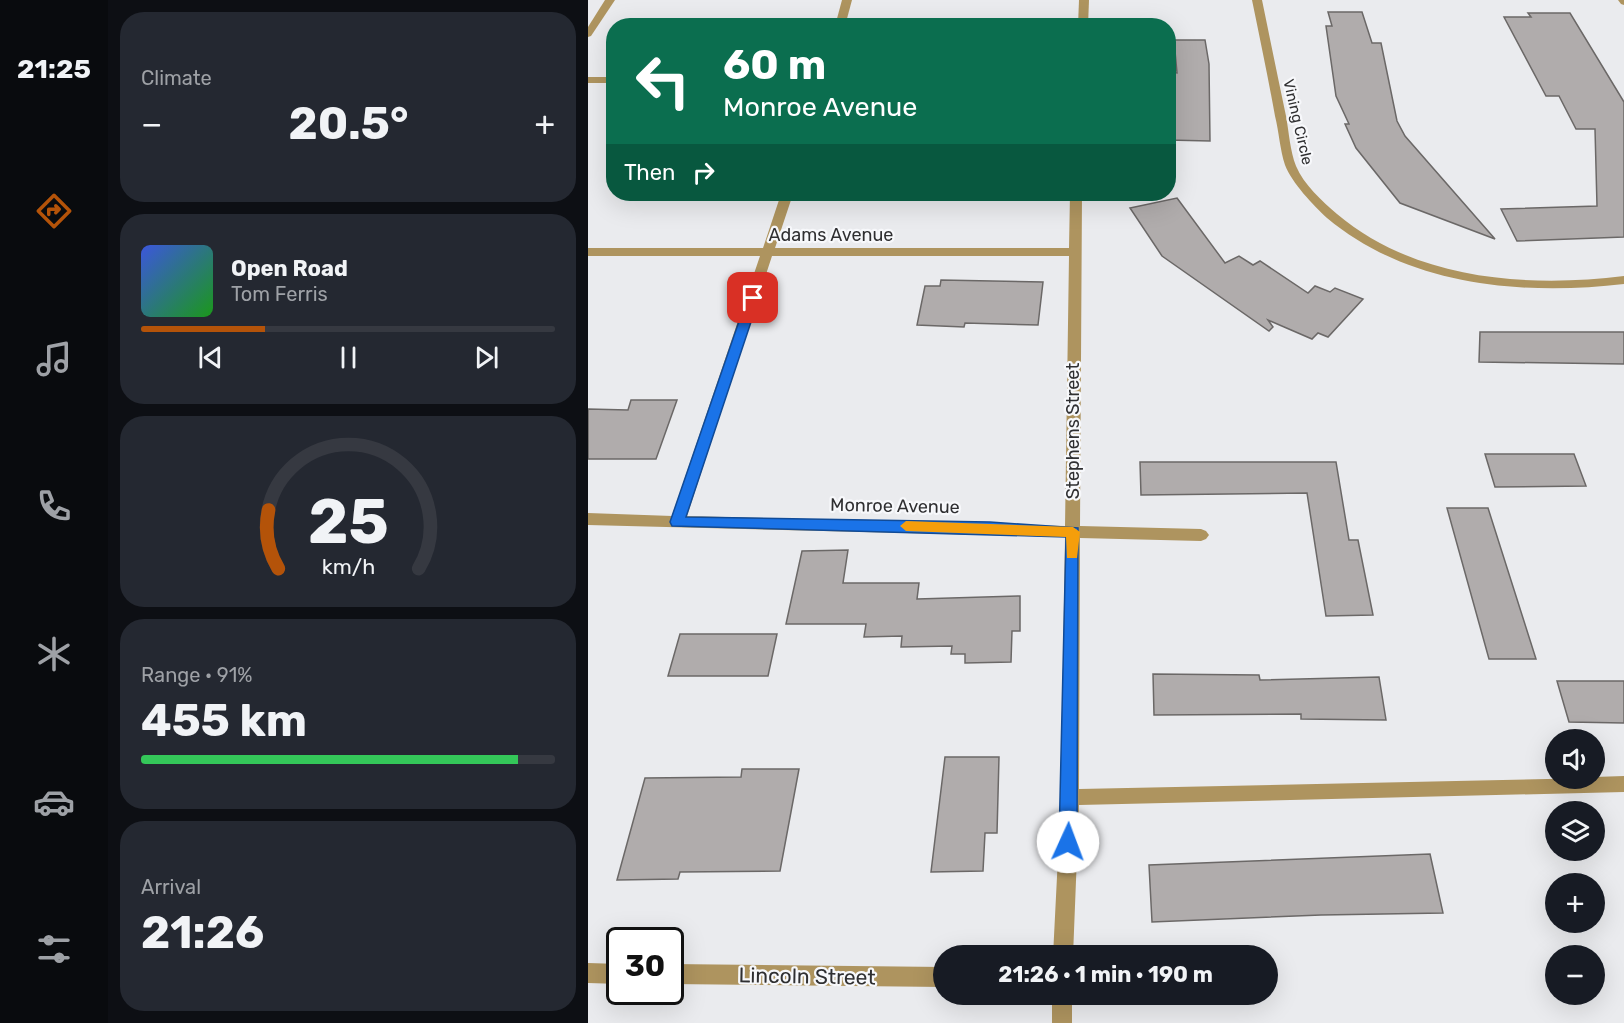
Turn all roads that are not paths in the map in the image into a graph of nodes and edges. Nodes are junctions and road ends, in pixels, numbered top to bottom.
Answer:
1 (610, 0) edge
2 (847, 0) edge
3 (1084, 0) edge
4 (1257, 0) edge
5 (842, 18) edge
6 (1083, 18) edge
7 (588, 34) edge
8 (588, 80) edge
9 (606, 80) edge
10 (785, 201) edge
11 (1076, 201) edge
12 (588, 252) edge
13 (1073, 252) junction
14 (768, 253) junction
15 (1624, 280) edge
16 (588, 519) edge
17 (677, 522) junction
18 (1073, 532) junction
19 (1201, 535) dead end
20 (1624, 784) edge
21 (1070, 797) junction
22 (1063, 945) edge
23 (588, 973) edge
24 (606, 974) edge
25 (684, 974) edge
26 (933, 977) edge
27 (1062, 1005) edge
28 (1062, 1023) edge

1 - 7 street
2 - 5 street
3 - 6 street
4 - 15 street, Vining Circle
8 - 9 street
10 - 14 street
11 - 13 street, Stephens Street
12 - 14 street, Adams Avenue
13 - 14 street, Adams Avenue
13 - 18 street, Stephens Street
14 - 17 street
16 - 17 street, Monroe Avenue
17 - 18 street, Monroe Avenue
18 - 19 street, Monroe Avenue
18 - 21 street, Stephens Street
20 - 21 street
21 - 22 street, Stephens Street
23 - 24 street
25 - 26 street, Lincoln Street
27 - 28 street

